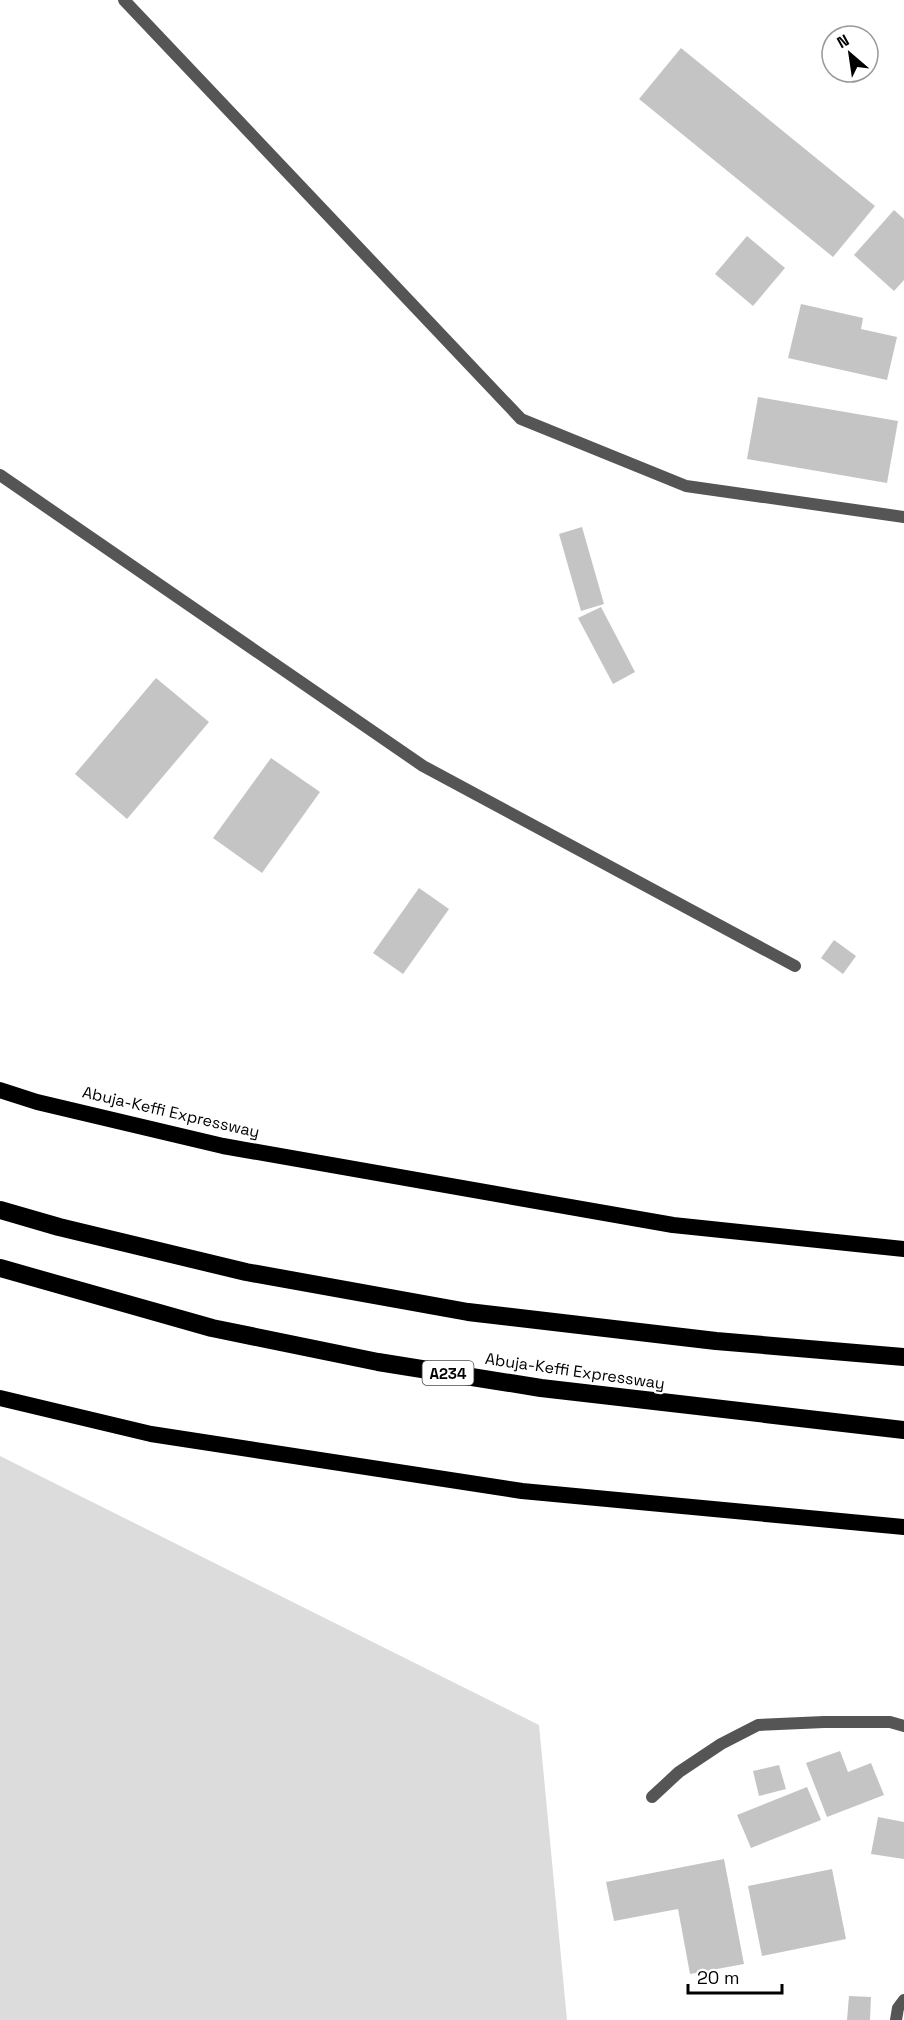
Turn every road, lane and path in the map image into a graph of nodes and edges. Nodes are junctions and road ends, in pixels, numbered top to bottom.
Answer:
1 (124, 0) edge
2 (0, 475) edge
3 (904, 517) edge
4 (795, 966) dead end
5 (0, 1090) edge
6 (0, 1210) edge
7 (904, 1249) edge
8 (0, 1268) edge
9 (904, 1357) edge
10 (0, 1398) edge
11 (904, 1430) edge
12 (904, 1527) edge
13 (904, 1726) edge
14 (652, 1797) dead end
15 (904, 2000) edge
16 (896, 2020) edge

1 - 3 street
2 - 4 street
5 - 7 highway, Abuja-Keffi Expressway
6 - 9 highway
8 - 11 highway, Abuja-Keffi Expressway / A234
10 - 12 highway
13 - 14 street
15 - 16 street

